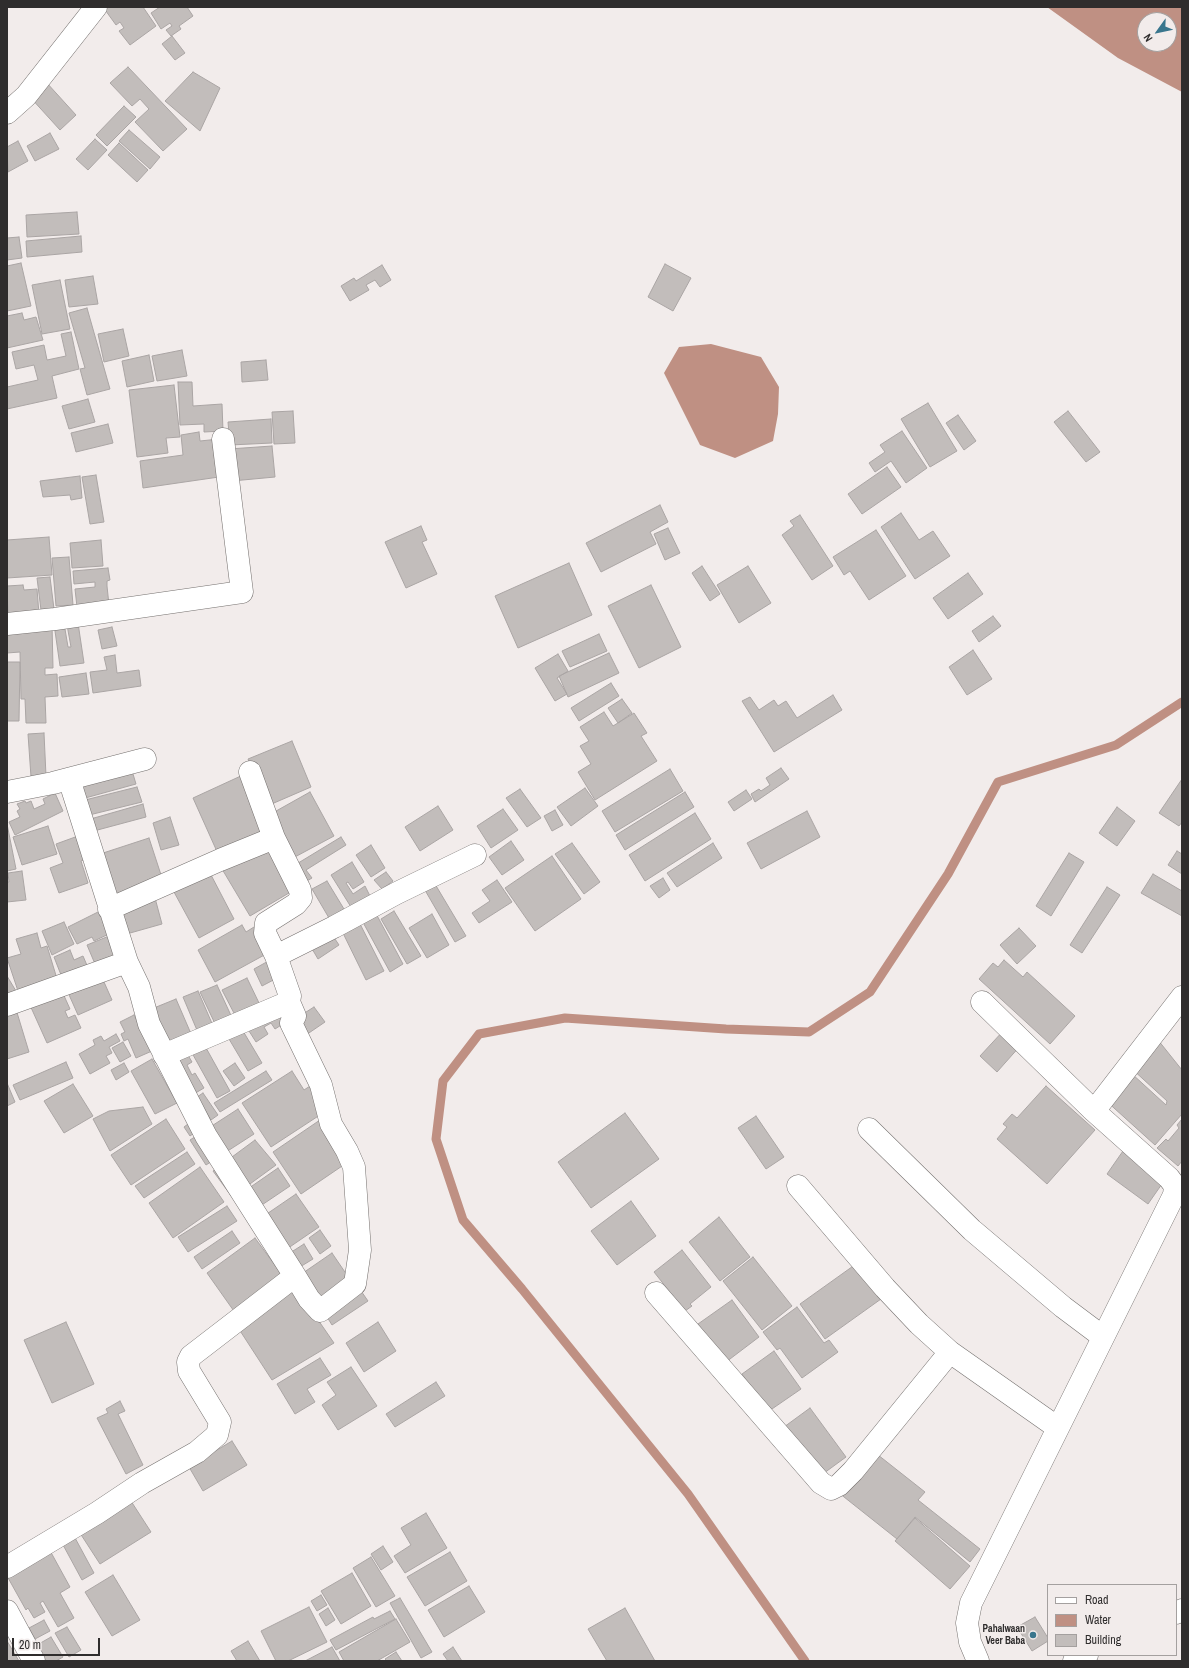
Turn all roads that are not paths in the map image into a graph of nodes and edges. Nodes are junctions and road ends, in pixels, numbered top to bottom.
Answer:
1 (96, 7) edge
2 (7, 113) edge
3 (223, 439) dead end
4 (7, 624) edge
5 (145, 759) dead end
6 (250, 772) dead end
7 (69, 779) junction
8 (7, 792) edge
9 (274, 838) junction
10 (475, 855) dead end
11 (109, 909) junction
12 (276, 956) junction
13 (127, 962) junction
14 (1182, 997) edge
15 (289, 1002) junction
16 (982, 1002) dead end
17 (7, 1005) edge
18 (164, 1055) junction
19 (1094, 1111) junction
20 (869, 1129) dead end
21 (798, 1186) dead end
22 (295, 1276) junction
23 (656, 1293) dead end
24 (1103, 1337) junction
25 (950, 1352) junction
26 (1058, 1428) junction
27 (7, 1567) edge
28 (7, 1611) edge
29 (1085, 1656) edge
30 (34, 1661) edge
31 (978, 1661) edge
32 (1074, 1661) edge

1 - 2 street
3 - 4 street
5 - 7 street
6 - 9 street
7 - 8 street
7 - 11 street
9 - 11 street
9 - 12 street
10 - 12 street
11 - 13 street
12 - 15 street
13 - 17 street
13 - 18 street
14 - 19 street
15 - 18 street
15 - 22 street
16 - 19 street
18 - 22 street
19 - 24 street
20 - 24 street
21 - 25 street
22 - 27 street
23 - 25 street
24 - 26 street
25 - 26 street
26 - 31 street
28 - 30 street
29 - 32 street

